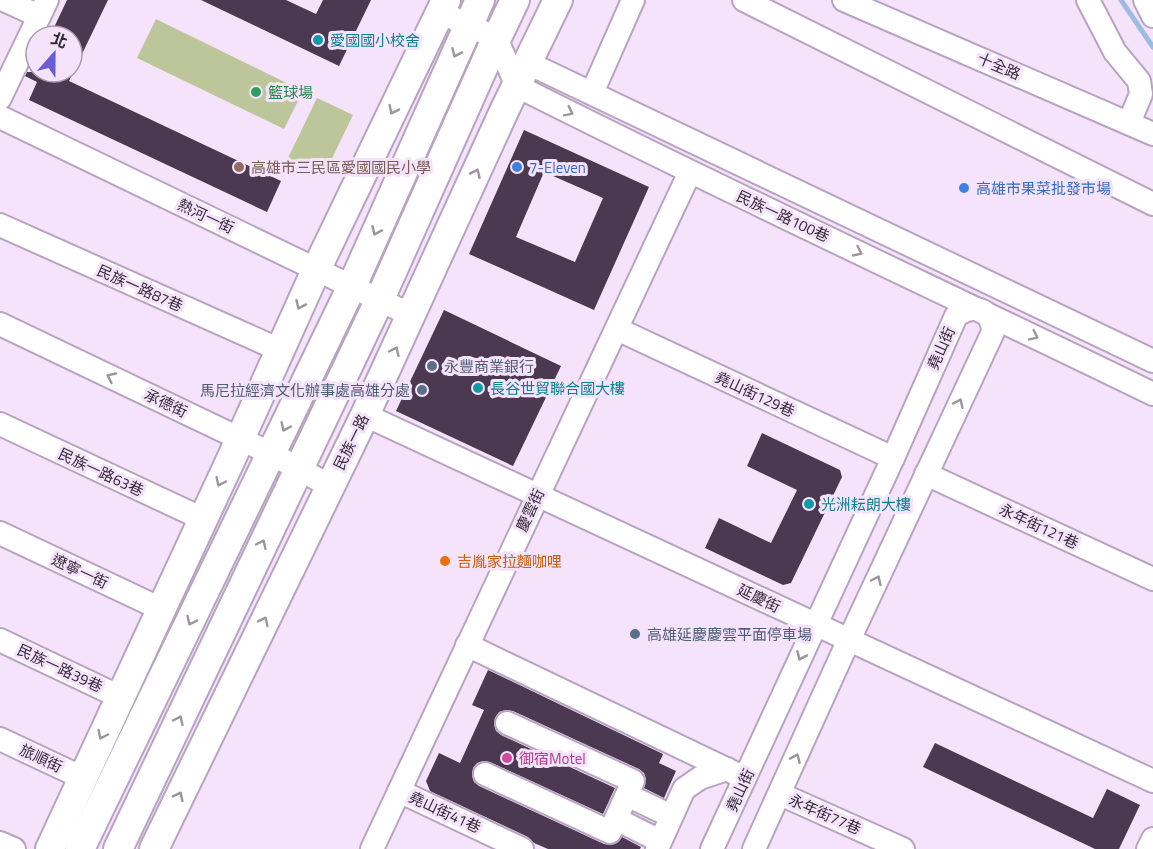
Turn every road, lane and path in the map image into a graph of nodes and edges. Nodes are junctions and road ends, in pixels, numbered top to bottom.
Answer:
1 (4, 0) edge
2 (516, 0) edge
3 (558, 0) edge
4 (633, 0) edge
5 (844, 0) edge
6 (1088, 0) edge
7 (1144, 0) edge
8 (749, 1) edge
9 (443, 6) edge
10 (43, 8) edge
11 (474, 12) edge
12 (1153, 16) edge
13 (496, 38) junction
14 (522, 75) junction
15 (592, 93) junction
16 (0, 98) edge
17 (0, 117) edge
18 (1129, 123) junction
19 (1153, 134) edge
20 (690, 172) junction
21 (1153, 204) edge
22 (0, 225) edge
23 (317, 268) junction
24 (993, 285) junction
25 (352, 286) junction
26 (380, 299) junction
27 (981, 310) junction
28 (411, 315) junction
29 (0, 324) edge
30 (617, 329) junction
31 (280, 350) junction
32 (1153, 362) edge
33 (1153, 394) edge
34 (365, 415) junction
35 (0, 424) edge
36 (240, 438) junction
37 (272, 454) junction
38 (893, 458) junction
39 (298, 468) junction
40 (926, 474) junction
41 (330, 486) junction
42 (537, 495) junction
43 (202, 519) junction
44 (0, 533) edge
45 (1153, 579) edge
46 (160, 609) junction
47 (816, 624) junction
48 (0, 640) edge
49 (849, 640) junction
50 (467, 645) junction
51 (120, 697) junction
52 (507, 723) dead end
53 (0, 739) edge
54 (736, 773) junction
55 (485, 774) dead end
56 (83, 778) junction
57 (1153, 781) edge
58 (399, 791) junction
59 (780, 794) junction
60 (627, 795) junction
61 (671, 816) junction
62 (616, 819) junction
63 (1153, 839) edge
64 (0, 843) edge
65 (658, 845) edge
66 (14, 849) edge
67 (50, 849) edge
68 (81, 849) edge
69 (118, 849) edge
70 (154, 849) edge
71 (372, 849) edge
72 (522, 849) edge
73 (712, 849) edge
74 (754, 849) edge
75 (903, 849) edge
76 (1148, 849) edge

1 - 10 street
2 - 13 main road
3 - 14 main road, 民族一路
4 - 15 street
5 - 18 street, 十全路
6 - 18 street
7 - 12 street
8 - 21 street
9 - 11 street
9 -> 23 main road
10 - 16 street
11 - 13 street
11 -> 25 main road
13 - 14 street
13 - 26 main road
14 - 15 street
14 -> 20 street, 民族一路100巷
28 -> 14 main road, 民族一路
15 - 24 street
17 - 23 street, 熱河一街
18 - 19 street, 十全路
20 -> 27 street, 民族一路100巷
20 - 30 street, 慶雲街
22 - 31 street, 民族一路87巷
23 - 25 street, 熱河一街
23 -> 31 main road
24 - 27 street
24 - 32 street
25 - 26 street, 熱河一街
25 -> 37 main road
26 - 28 street, 熱河一街
26 - 39 main road
27 -> 33 street, 民族一路100巷
27 - 38 street, 堯山街
40 -> 27 street
34 -> 28 main road, 民族一路
36 -> 29 street, 承德街
30 - 38 street, 堯山街129巷
30 - 42 street, 慶雲街
31 - 36 main road
34 - 41 main road, 民族一路
34 - 42 street, 延慶街
35 - 43 street, 民族一路63巷
36 - 37 street, 承德街
36 -> 43 main road
37 - 39 street, 承德街
37 -> 68 main road
38 - 47 street, 堯山街
39 - 41 street, 承德街
69 -> 39 main road
40 - 45 street, 永年街121巷
49 -> 40 street
70 -> 41 main road, 民族一路
42 - 47 street, 延慶街
42 - 50 street, 慶雲街
43 - 46 main road
44 - 46 street, 遼寧一街
46 - 51 main road
47 - 49 street, 延慶街
47 -> 54 street, 堯山街
48 - 51 street, 民族一路39巷
49 - 57 street, 延慶街
59 -> 49 street
50 - 54 street
50 - 58 street, 慶雲街
51 -> 56 main road
52 - 60 street
53 - 56 street, 旅順街
54 - 61 street
54 - 73 street, 堯山街
55 - 62 street
56 - 67 main road
58 - 71 street, 慶雲街
58 - 72 street, 堯山街41巷
59 - 74 street
59 - 75 street, 永年街77巷
60 - 61 street
60 - 62 street
61 - 65 street
62 - 65 street
63 - 76 street
64 - 66 street

